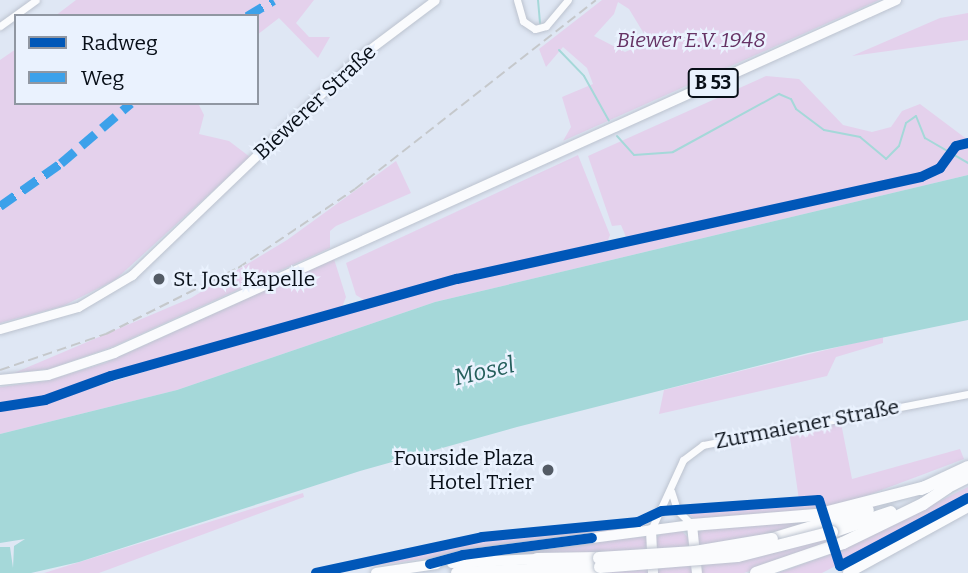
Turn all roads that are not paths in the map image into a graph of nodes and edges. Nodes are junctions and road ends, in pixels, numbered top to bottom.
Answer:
1 (36, 0) edge
2 (435, 0) edge
3 (517, 0) edge
4 (568, 0) edge
5 (896, 0) edge
6 (17, 14) edge
7 (0, 329) edge
8 (0, 380) edge
9 (968, 394) edge
10 (968, 467) edge
11 (968, 477) edge
12 (948, 487) junction
13 (671, 491) junction
14 (968, 507) edge
15 (827, 521) junction
16 (692, 525) junction
17 (651, 530) junction
18 (537, 559) joint
19 (600, 562) junction
20 (430, 564) junction
21 (376, 573) edge
22 (457, 573) edge
23 (653, 573) edge
24 (697, 573) edge
25 (756, 573) edge
26 (848, 573) edge

1 - 6 street
2 - 7 street, Biewerer Straße
3 - 4 street
5 - 8 main road, B 53
9 - 13 street, Zurmaiener Straße
10 - 15 highway
11 - 12 highway
12 - 15 highway
12 - 25 highway
13 - 16 street
13 - 17 street, Zurmaiener Straße
14 - 26 main road
15 - 16 highway
15 - 19 highway, bridge
16 - 17 main road
16 - 24 main road
17 - 20 main road
17 - 23 main road, Zurmaiener Straße
18 - 19 highway
18 - 20 main road
19 - 22 highway
20 - 21 main road

